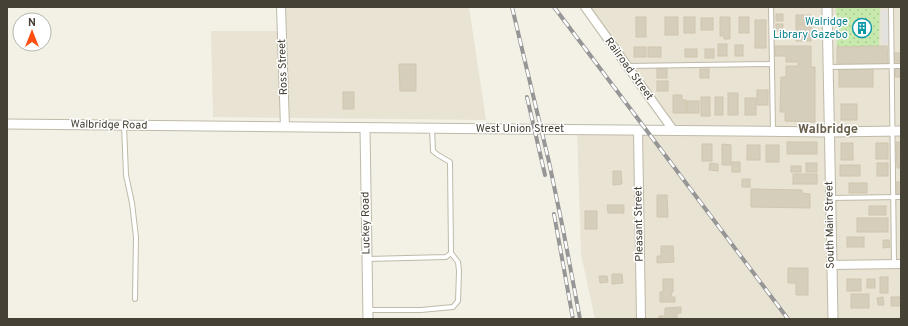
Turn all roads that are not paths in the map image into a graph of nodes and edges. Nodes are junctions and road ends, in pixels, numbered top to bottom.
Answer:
1 (281, 7) edge
2 (585, 7) edge
3 (772, 7) edge
4 (827, 7) edge
5 (891, 7) edge
6 (772, 64) junction
7 (627, 66) junction
8 (892, 66) junction
9 (901, 66) edge
10 (828, 68) junction
11 (7, 124) edge
12 (124, 125) junction
13 (211, 126) joint
14 (285, 126) junction
15 (365, 128) junction
16 (432, 128) junction
17 (638, 130) junction
18 (673, 130) junction
19 (773, 131) junction
20 (897, 131) edge
21 (829, 132) junction
22 (893, 197) junction
23 (901, 197) edge
24 (830, 198) junction
25 (451, 253) junction
26 (367, 259) junction
27 (897, 264) edge
28 (831, 265) junction
29 (134, 299) dead end
30 (368, 314) edge
31 (642, 319) edge
32 (833, 319) edge

1 - 14 street, Ross Street
2 - 7 street, Railroad Street
3 - 6 lane
4 - 10 street, South Main Street
5 - 8 lane
6 - 7 lane
6 - 19 lane
7 - 18 street, Railroad Street
8 - 9 lane
8 - 10 lane
8 - 20 lane
10 - 21 street, South Main Street
11 - 12 street, Walbridge Road
12 - 13 street, Walbridge Road
12 - 29 lane
13 - 14 street, West Union Street
14 - 15 street, West Union Street
15 - 16 street, West Union Street
15 - 26 street, Luckey Road
16 - 17 street, West Union Street
16 - 25 lane
17 - 18 street, West Union Street
17 - 31 street, Pleasant Street
18 - 19 street, West Union Street
19 - 21 street, West Union Street
20 - 21 street, West Union Street
20 - 22 lane
21 - 24 street, South Main Street
22 - 23 lane
22 - 24 lane
22 - 27 lane
24 - 28 street, South Main Street
25 - 26 lane
25 - 30 lane
26 - 30 street, Luckey Road
27 - 28 street
28 - 32 street, South Main Street

